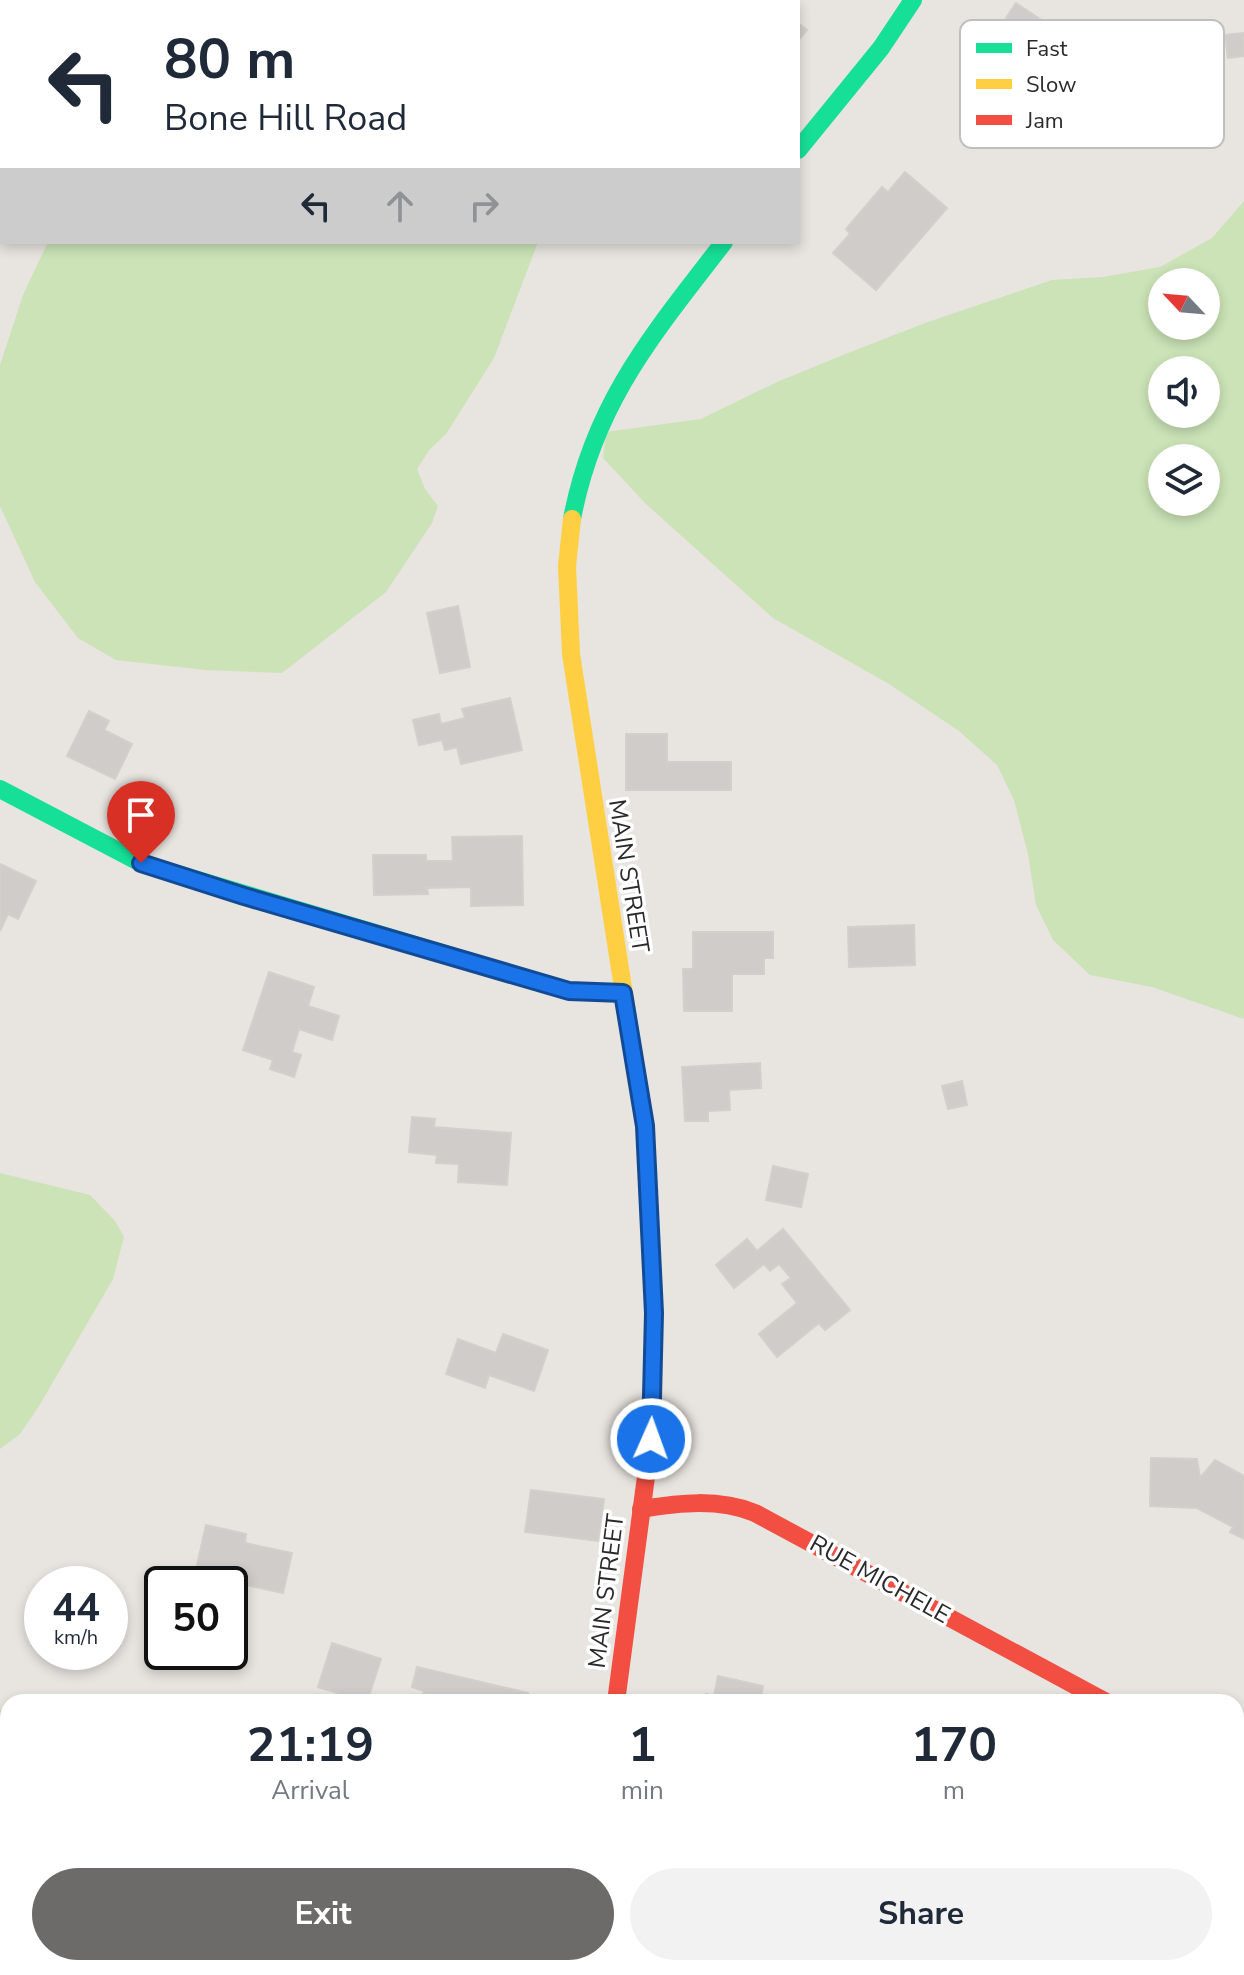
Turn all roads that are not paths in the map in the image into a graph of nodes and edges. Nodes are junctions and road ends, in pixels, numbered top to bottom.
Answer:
1 (913, 0) edge
2 (800, 148) edge
3 (722, 244) edge
4 (0, 789) edge
5 (623, 993) junction
6 (641, 1509) junction
7 (617, 1694) edge
8 (1091, 1694) edge

1 - 2 main road
3 - 5 main road, MAIN STREET
4 - 5 main road
5 - 6 main road, MAIN STREET
6 - 7 main road, MAIN STREET
6 - 8 main road, RUE MICHELE

